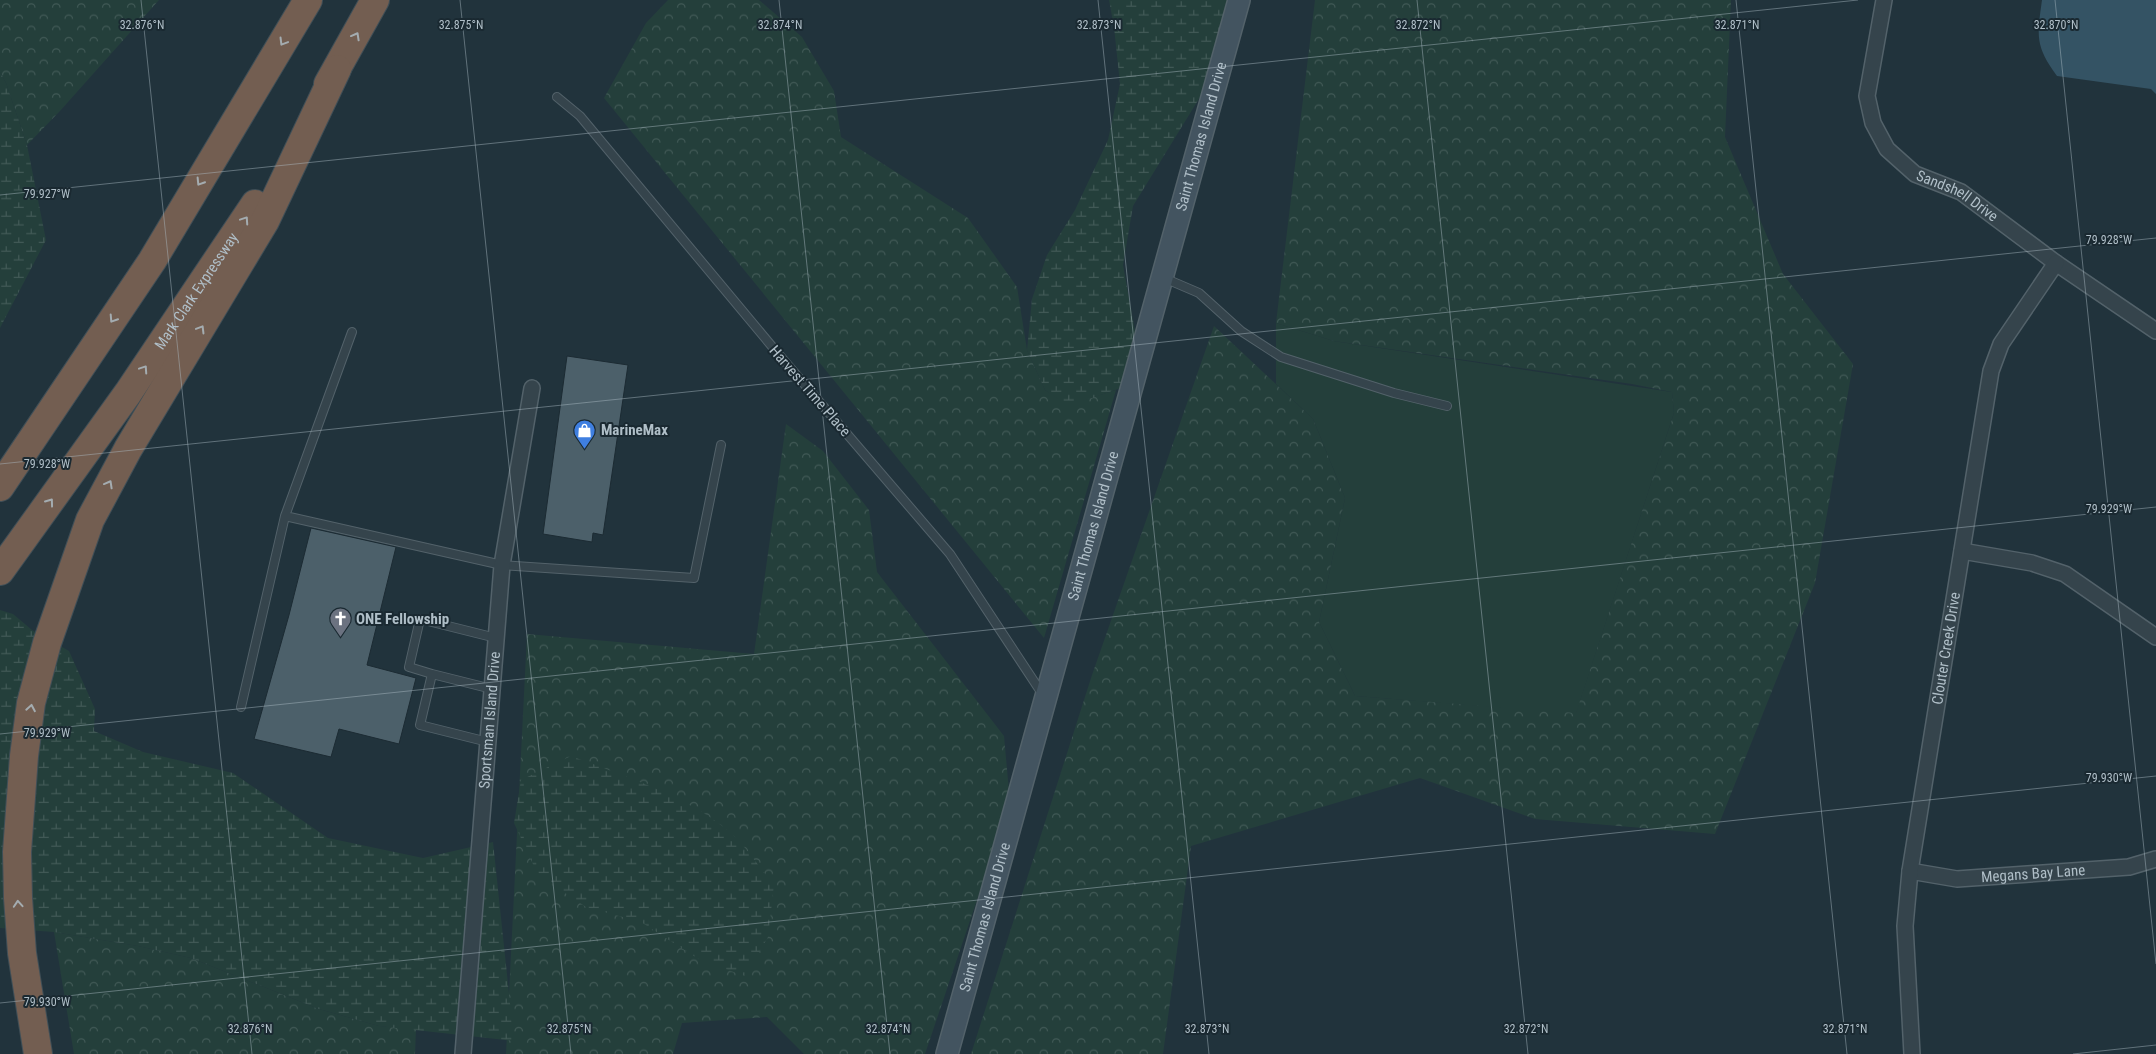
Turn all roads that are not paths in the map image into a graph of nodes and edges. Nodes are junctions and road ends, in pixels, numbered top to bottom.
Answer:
1 (308, 0) edge
2 (375, 0) edge
3 (1239, 0) edge
4 (1884, 0) edge
5 (337, 69) junction
6 (557, 97) dead end
7 (2056, 263) junction
8 (1163, 277) junction
9 (2156, 331) edge
10 (352, 332) dead end
11 (532, 388) dead end
12 (1447, 406) dead end
13 (721, 445) dead end
14 (0, 487) edge
15 (285, 516) junction
16 (1962, 550) junction
17 (502, 565) junction
18 (0, 571) edge
19 (2156, 637) edge
20 (496, 638) junction
21 (432, 674) junction
22 (492, 689) junction
23 (1046, 698) junction
24 (241, 707) dead end
25 (488, 742) junction
26 (2156, 859) edge
27 (1910, 872) junction
28 (38, 1054) edge
29 (463, 1054) edge
30 (947, 1054) edge
31 (1912, 1054) edge

1 -> 14 highway
5 -> 2 highway, Mark Clark Expressway
3 - 8 main road, Saint Thomas Island Drive
4 - 7 street, Sandshell Drive
18 -> 5 highway, Mark Clark Expressway
28 -> 5 highway
6 - 23 lane, Harvest Time Place
7 - 9 street, Sandshell Drive
7 - 16 street, Clouter Creek Drive
8 - 12 lane
8 - 23 main road, Saint Thomas Island Drive
10 - 15 lane
11 - 17 street, Sportsman Island Drive
13 - 17 lane
15 - 17 lane
15 - 24 lane
16 - 19 street
16 - 27 street, Clouter Creek Drive
17 - 20 street, Sportsman Island Drive
20 - 21 lane
20 - 22 street, Sportsman Island Drive
21 - 22 lane
21 - 25 lane
22 - 25 street, Sportsman Island Drive
23 - 30 main road, Saint Thomas Island Drive
25 - 29 street, Sportsman Island Drive
26 - 27 street, Megans Bay Lane
27 - 31 street, Clouter Creek Drive

